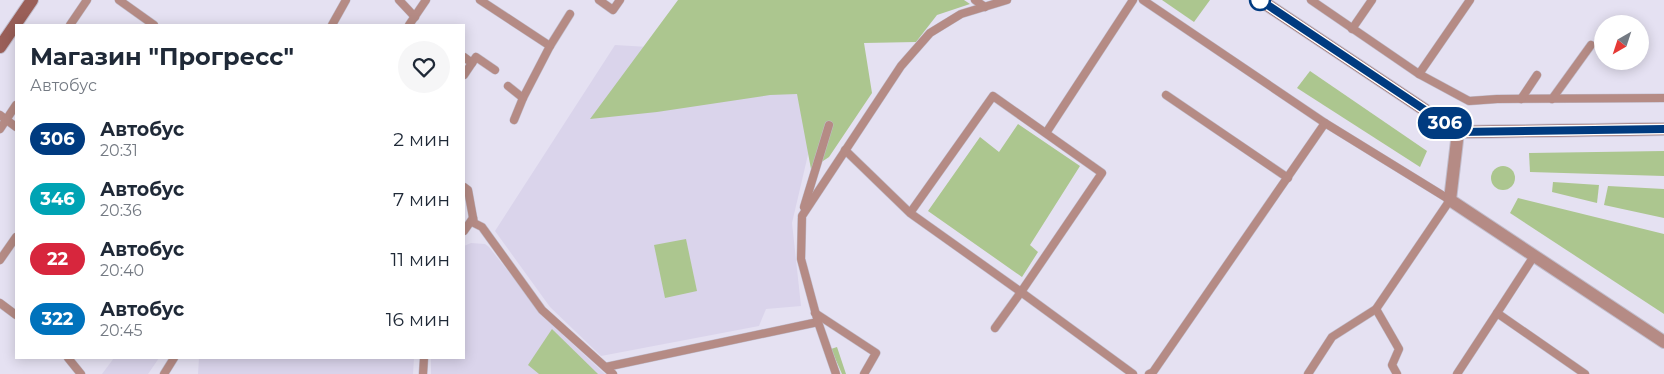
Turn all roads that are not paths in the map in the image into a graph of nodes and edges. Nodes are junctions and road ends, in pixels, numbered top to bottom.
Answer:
1 (32, 0) edge
2 (87, 0) edge
3 (119, 0) edge
4 (346, 0) edge
5 (399, 0) edge
6 (426, 0) edge
7 (480, 0) edge
8 (599, 0) edge
9 (620, 0) edge
10 (975, 0) edge
11 (1008, 0) edge
12 (1133, 0) edge
13 (1260, 0) edge
14 (1311, 0) edge
15 (1372, 0) edge
16 (1470, 0) edge
17 (1147, 2) edge
18 (985, 7) junction
19 (570, 14) dead end
20 (415, 17) junction
21 (16, 24) edge
22 (71, 24) edge
23 (153, 24) edge
24 (333, 24) edge
25 (410, 24) edge
26 (15, 25) edge
27 (1352, 29) junction
28 (1591, 45) dead end
29 (550, 46) junction
30 (0, 47) edge
31 (465, 58) edge
32 (472, 63) junction
33 (494, 70) dead end
34 (465, 73) edge
35 (1419, 74) junction
36 (1537, 75) dead end
37 (508, 86) dead end
38 (1166, 96) dead end
39 (523, 98) junction
40 (1664, 98) edge
41 (1521, 99) junction
42 (1552, 99) junction
43 (15, 106) edge
44 (3, 117) edge
45 (514, 120) dead end
46 (1325, 123) junction
47 (829, 125) dead end
48 (15, 126) edge
49 (0, 129) edge
50 (1664, 129) edge
51 (1458, 132) junction
52 (1046, 133) junction
53 (845, 150) junction
54 (1288, 178) junction
55 (465, 188) edge
56 (1450, 200) junction
57 (910, 213) junction
58 (802, 216) junction
59 (474, 218) junction
60 (465, 230) edge
61 (15, 238) edge
62 (1534, 256) junction
63 (0, 260) edge
64 (1021, 292) junction
65 (0, 302) edge
66 (1376, 309) junction
67 (816, 312) junction
68 (1497, 313) junction
69 (15, 314) edge
70 (818, 322) junction
71 (994, 328) dead end
72 (1664, 342) edge
73 (71, 359) edge
74 (173, 359) edge
75 (424, 359) edge
76 (606, 367) junction
77 (78, 373) edge
78 (164, 374) edge
79 (422, 374) edge
80 (613, 374) edge
81 (836, 374) edge
82 (864, 374) edge
83 (1133, 374) edge
84 (1152, 374) edge
85 (1308, 374) edge
86 (1397, 374) edge
87 (1457, 374) edge
88 (1585, 374) edge

1 - 21 main road
2 - 22 lane
3 - 23 lane
4 - 24 lane
5 - 20 lane
6 - 20 lane
7 - 29 lane
8 - 9 lane
10 - 18 lane
11 - 18 lane
12 - 52 lane
13 - 51 main road
14 - 27 lane
15 - 27 lane
16 - 35 lane
17 - 46 lane
18 - 53 lane
19 - 29 lane
20 - 25 lane
26 - 30 main road
27 - 35 lane
28 - 42 lane
29 - 39 lane
31 - 32 lane
32 - 33 lane
32 - 34 lane
35 - 41 lane
36 - 41 lane
37 - 39 lane
38 - 54 lane
39 - 45 lane
40 - 42 lane
41 - 42 lane
43 - 44 lane
44 - 48 lane
44 - 49 lane
46 - 54 lane
46 - 56 lane
47 - 58 lane
50 - 51 main road
51 - 56 street
52 - 57 lane
52 - 64 lane
53 - 57 lane
53 - 58 lane
54 - 84 lane
55 - 59 lane
56 - 62 street
56 - 66 lane
57 - 64 lane
58 - 67 lane
59 - 60 lane
59 - 76 lane
61 - 63 lane
62 - 68 lane
62 - 72 street
64 - 71 lane
64 - 83 lane
65 - 69 lane
66 - 85 lane
66 - 86 lane
67 - 70 lane
67 - 82 lane
68 - 87 lane
68 - 88 lane
70 - 76 lane
70 - 81 lane
73 - 77 lane
74 - 78 lane
75 - 79 lane
76 - 80 lane

